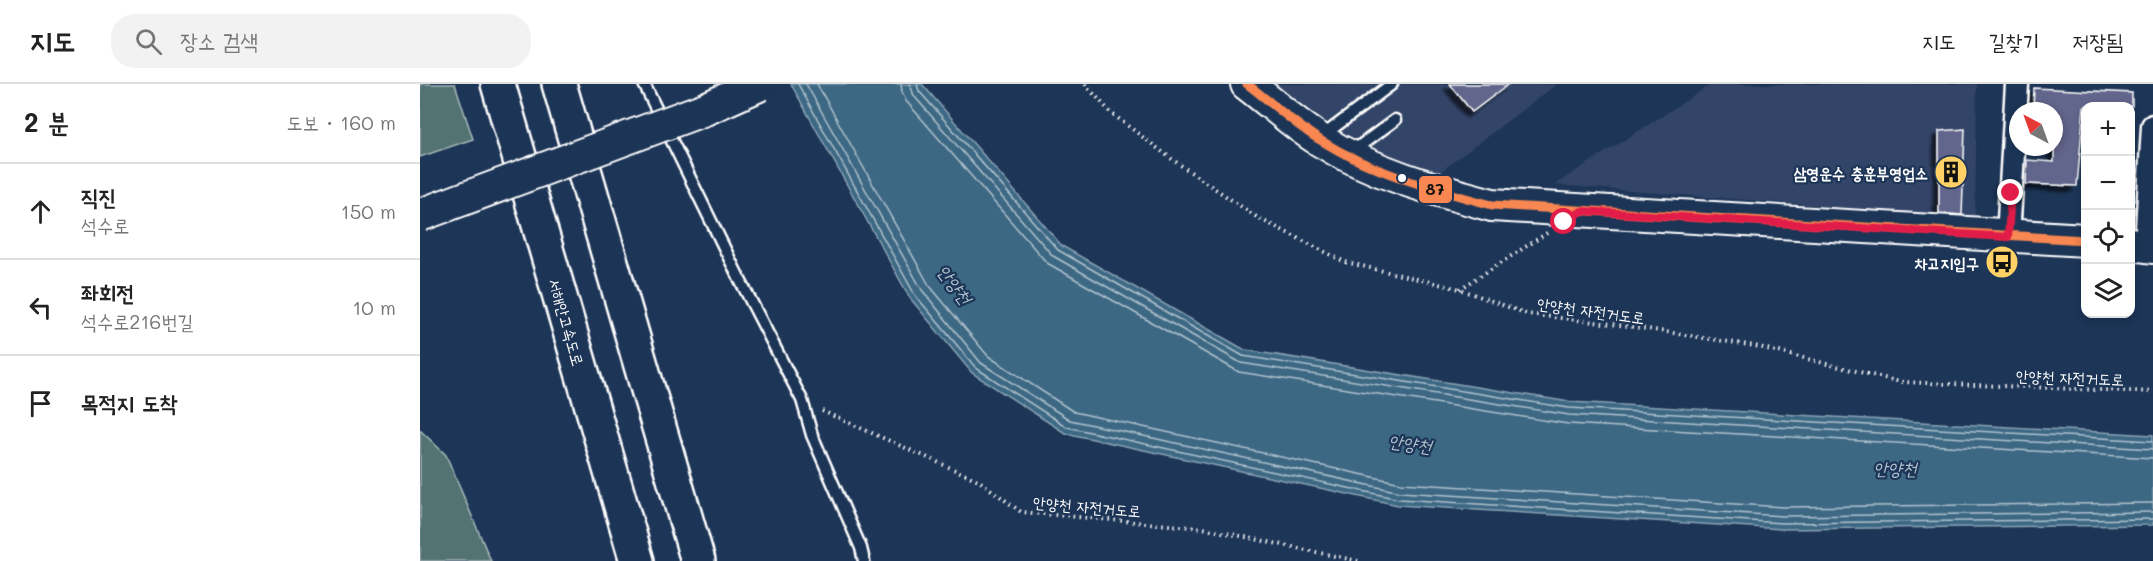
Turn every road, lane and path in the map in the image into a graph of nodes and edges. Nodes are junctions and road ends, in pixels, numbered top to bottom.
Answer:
1 (498, 84) edge
2 (559, 84) edge
3 (644, 84) edge
4 (761, 84) edge
5 (1085, 84) edge
6 (1247, 84) edge
7 (1392, 84) edge
8 (2017, 84) edge
9 (1395, 120) dead end
10 (2153, 126) edge
11 (2153, 136) edge
12 (1319, 139) junction
13 (1347, 155) junction
14 (1582, 211) junction
15 (420, 215) edge
16 (2008, 237) junction
17 (2081, 240) edge
18 (2143, 246) edge
19 (1460, 290) junction
20 (2153, 392) edge
21 (802, 400) junction
22 (637, 561) edge
23 (698, 561) edge
24 (864, 561) edge
25 (1358, 561) edge

1 - 22 highway, 서해안고속도로
2 - 23 highway
3 - 21 lane
4 - 15 street, bridge
5 - 19 path, 안양천 자전거도로
6 - 12 street
7 - 12 lane
8 - 16 street
9 - 13 lane
10 - 11 street
11 - 18 street
12 - 13 street
13 - 14 street
14 - 16 street
14 - 19 path
16 - 17 street
19 - 20 path, 안양천 자전거도로
21 - 24 lane
21 - 25 path, 안양천 자전거도로

